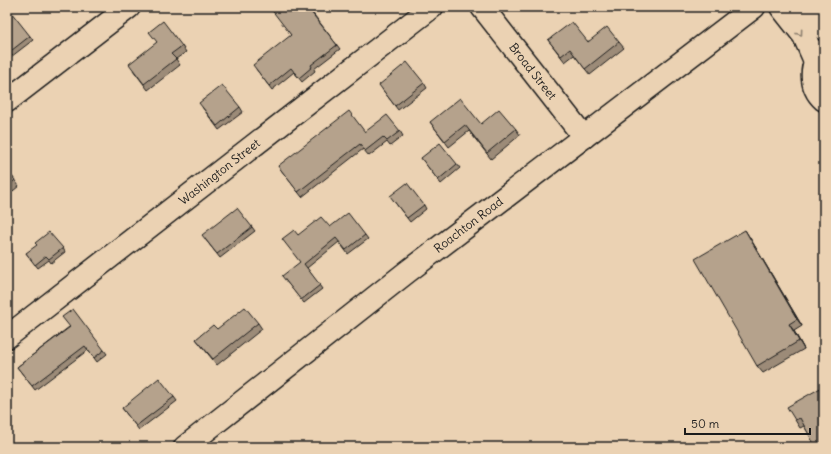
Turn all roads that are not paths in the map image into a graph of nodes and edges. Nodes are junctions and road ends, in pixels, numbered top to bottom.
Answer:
1 (129, 7) edge
2 (432, 7) edge
3 (482, 7) edge
4 (754, 7) edge
5 (781, 7) edge
6 (806, 7) edge
7 (824, 29) edge
8 (820, 55) edge
9 (824, 100) edge
10 (7, 101) edge
11 (584, 137) junction
12 (7, 337) edge
13 (185, 447) edge

1 - 10 street
2 - 12 street, Washington Street
3 - 11 street, Broad Street
4 - 11 street, Roachton Road
5 -> 8 street
6 - 7 street
8 - 9 street
11 - 13 street, Roachton Road

